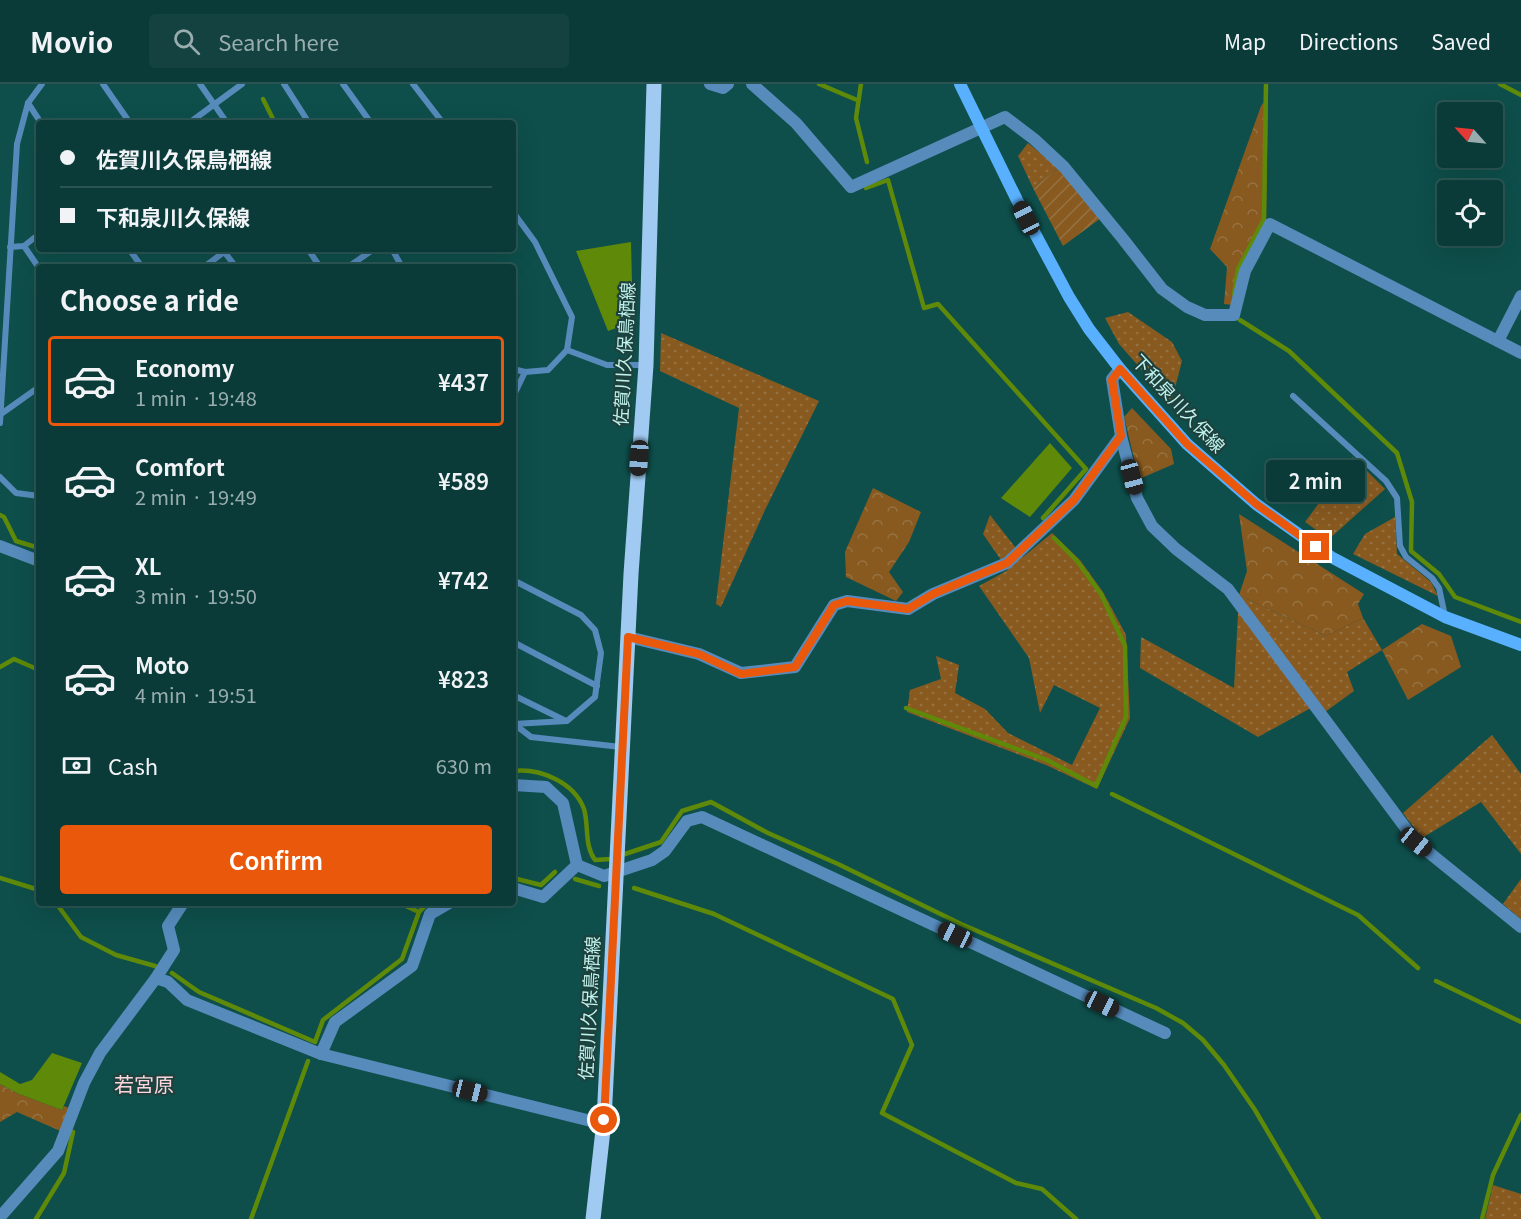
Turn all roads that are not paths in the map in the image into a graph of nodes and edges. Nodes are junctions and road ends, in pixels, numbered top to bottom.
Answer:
1 (42, 84) edge
2 (103, 84) edge
3 (200, 84) edge
4 (242, 84) edge
5 (284, 84) edge
6 (343, 84) edge
7 (413, 84) edge
8 (654, 84) edge
9 (710, 84) edge
10 (728, 84) edge
11 (752, 84) edge
12 (960, 84) edge
13 (28, 103) junction
14 (215, 104) junction
15 (39, 120) edge
16 (128, 120) edge
17 (193, 120) edge
18 (225, 120) edge
19 (307, 120) edge
20 (369, 120) edge
21 (441, 120) edge
22 (983, 128) junction
23 (516, 216) edge
24 (36, 236) edge
25 (24, 246) junction
26 (10, 247) junction
27 (223, 252) edge
28 (370, 252) edge
29 (36, 264) edge
30 (208, 264) edge
31 (352, 264) edge
32 (1521, 296) edge
33 (1498, 341) junction
34 (567, 350) junction
35 (1521, 352) edge
36 (646, 365) junction
37 (1120, 369) junction
38 (516, 370) edge
39 (525, 372) junction
40 (36, 389) edge
41 (516, 391) edge
42 (1293, 396) dead end
43 (0, 414) edge
44 (0, 423) edge
45 (1121, 436) junction
46 (0, 477) edge
47 (36, 496) edge
48 (0, 546) edge
49 (36, 560) edge
50 (516, 582) edge
51 (1445, 617) junction
52 (628, 637) junction
53 (516, 644) edge
54 (1521, 645) edge
55 (597, 686) junction
56 (516, 696) edge
57 (567, 721) junction
58 (516, 724) edge
59 (516, 726) edge
60 (622, 747) junction
61 (516, 785) edge
62 (577, 865) junction
63 (616, 870) junction
64 (516, 889) edge
65 (181, 906) edge
66 (444, 906) edge
67 (1521, 927) edge
68 (156, 978) junction
69 (1165, 1033) dead end
70 (321, 1054) junction
71 (604, 1120) junction
72 (0, 1217) edge
73 (593, 1219) edge

1 - 13 lane
2 - 16 lane
3 - 14 lane
4 - 14 lane
5 - 19 lane
6 - 20 lane
7 - 21 lane
8 - 36 main road, 佐賀川久保鳥栖線
9 - 10 street
11 - 22 street
12 - 22 street, 下和泉川久保線
13 - 15 lane
13 - 26 lane
14 - 17 lane
14 - 18 lane
22 - 33 street
22 - 37 street, 下和泉川久保線
23 - 34 lane
24 - 25 lane
25 - 26 lane
25 - 29 lane
26 - 43 lane
27 - 30 lane
28 - 31 lane
32 - 33 street
33 - 35 street
34 - 36 lane
34 - 39 lane
36 - 52 main road, 佐賀川久保鳥栖線
37 - 45 street
37 - 51 street, 下和泉川久保線
38 - 39 lane
39 - 41 lane
40 - 43 lane
42 - 51 lane
43 - 44 lane
45 - 52 street
45 - 67 street
46 - 47 lane
48 - 49 street
50 - 55 lane
51 - 54 street, 下和泉川久保線
52 - 60 main road, 佐賀川久保鳥栖線
53 - 55 lane
55 - 57 lane
56 - 57 lane
57 - 58 lane
59 - 60 lane
60 - 63 main road, 佐賀川久保鳥栖線
61 - 62 street
62 - 63 street
62 - 64 street
63 - 69 street
63 - 71 main road, 佐賀川久保鳥栖線
65 - 68 street
66 - 70 street
68 - 70 street
68 - 72 street
70 - 71 street
71 - 73 main road, 佐賀川久保鳥栖線

